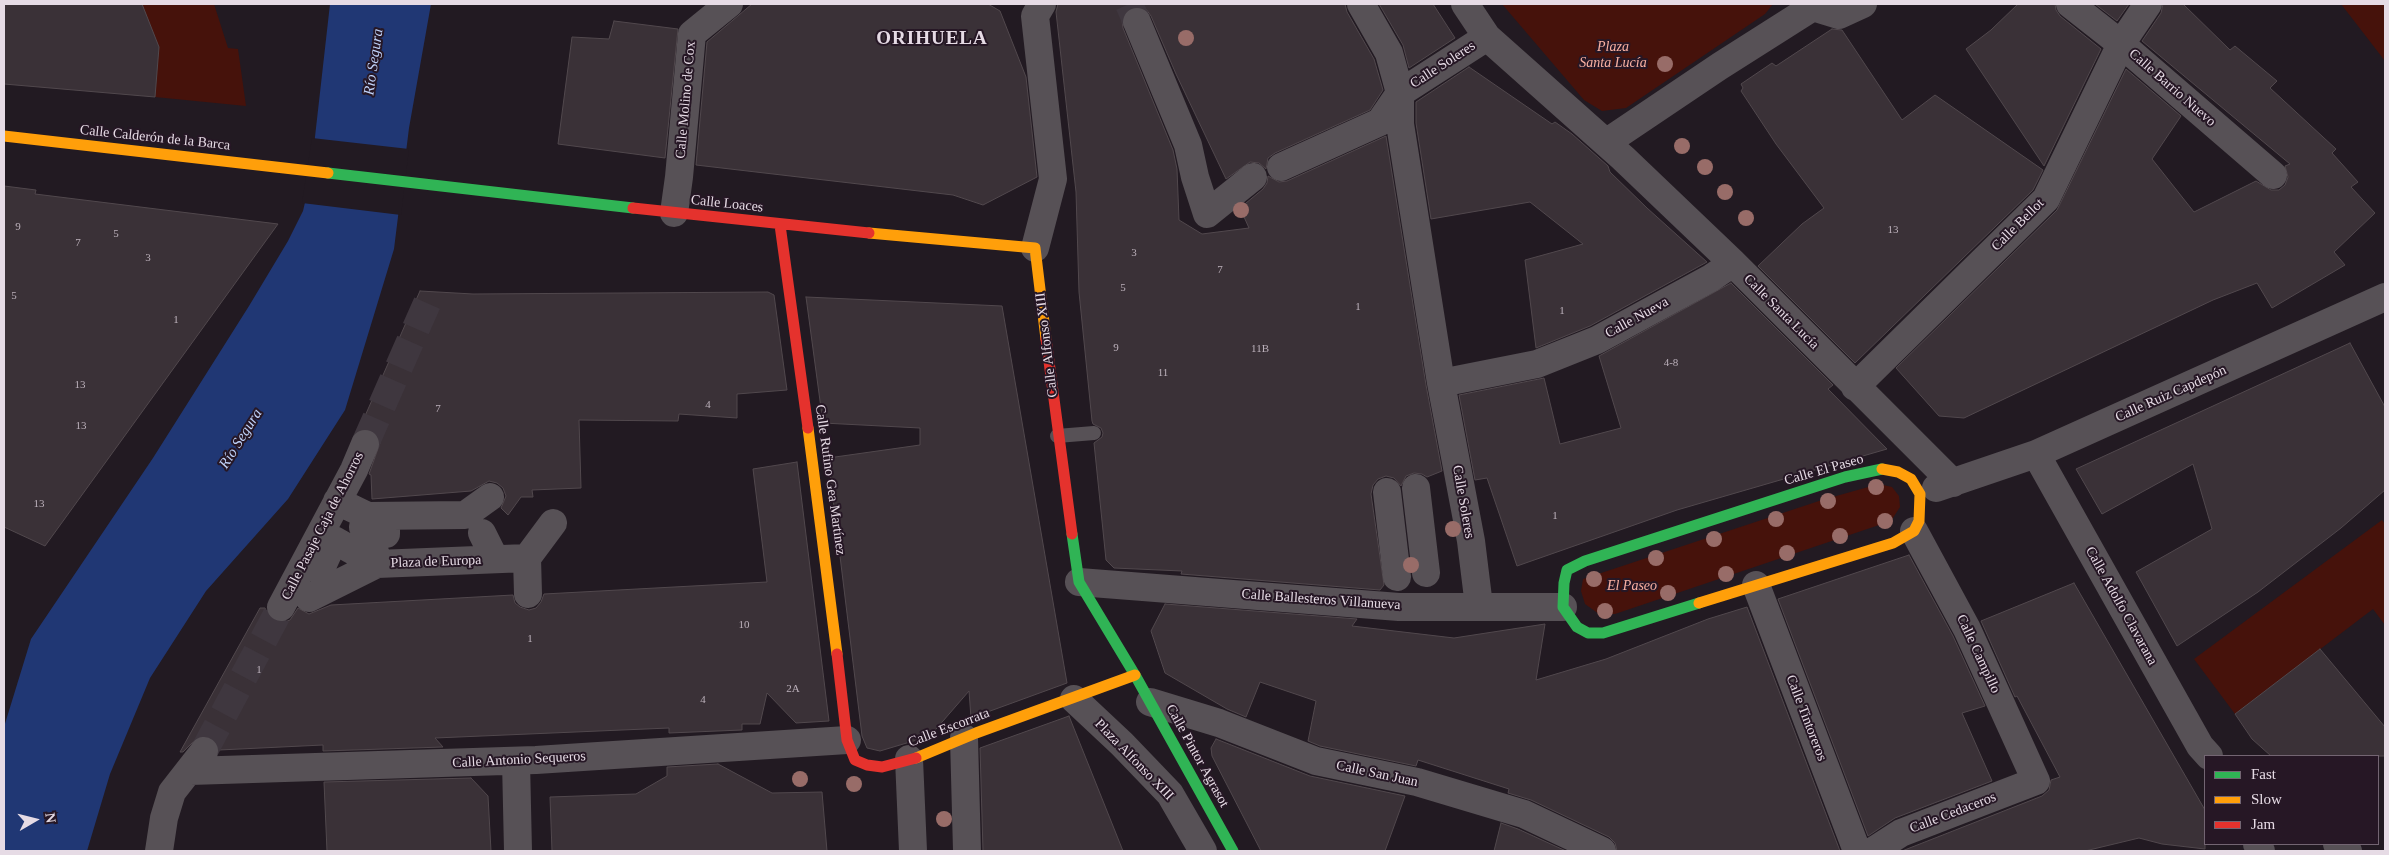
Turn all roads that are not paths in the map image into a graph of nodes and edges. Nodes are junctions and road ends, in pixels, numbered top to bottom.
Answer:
1 (729, 4) edge
2 (1361, 4) edge
3 (1465, 4) edge
4 (2070, 4) edge
5 (2148, 4) edge
6 (1812, 6) edge
7 (1030, 8) edge
8 (1851, 9) edge
9 (1137, 22) tunnel mouth
10 (1487, 37) junction
11 (2121, 44) junction
12 (1400, 94) junction
13 (4, 136) edge
14 (1607, 142) junction
15 (1281, 167) dead end
16 (2273, 175) dead end
17 (1252, 177) dead end
18 (415, 182) joint
19 (674, 213) junction
20 (780, 225) junction
21 (1035, 248) junction
22 (1733, 263) junction
23 (2385, 297) edge
24 (1855, 386) junction
25 (1443, 390) junction
26 (1094, 433) dead end
27 (1057, 436) junction
28 (365, 444) tunnel mouth
29 (2036, 454) junction
30 (1460, 483) junction
31 (1953, 483) junction
32 (1387, 492) dead end
33 (1920, 494) junction
34 (347, 512) junction
35 (553, 522) dead end
36 (1914, 531) junction
37 (527, 558) junction
38 (495, 559) junction
39 (1426, 573) dead end
40 (1396, 577) dead end
41 (1079, 582) junction
42 (1756, 585) junction
43 (528, 594) dead end
44 (1479, 606) junction
45 (281, 607) tunnel mouth
46 (1563, 607) junction
47 (1135, 675) junction
48 (1074, 699) junction
49 (1150, 702) junction
50 (964, 738) junction
51 (847, 740) junction
52 (2208, 755) edge
53 (909, 759) junction
54 (516, 761) junction
55 (2036, 781) joint
56 (159, 851) edge
57 (518, 851) edge
58 (913, 851) edge
59 (967, 851) edge
60 (1203, 851) edge
61 (1233, 851) edge
62 (1602, 851) edge
63 (1857, 851) edge
64 (1873, 851) edge

1 - 19 street, Calle Molino de Cox
2 - 12 street, Calle Soleres
3 - 10 street
4 - 11 street, Calle Barrio Nuevo
5 - 11 street, Calle Bellot
6 - 8 street
6 - 14 street
7 - 21 street, Calle Alfonso XIII
9 - 17 street
10 - 12 street, Calle Soleres
10 - 14 street
11 - 16 street, Calle Barrio Nuevo
11 - 24 street, Calle Bellot
12 - 15 street
12 - 25 street, Calle Soleres
13 - 18 street, Calle Calderón de la Barca
14 - 22 street, Calle Santa Lucía
18 - 19 street, Calle Loaces
19 - 20 street, Calle Loaces
20 - 21 street, Calle Loaces
20 - 51 street, Calle Rufino Gea Martínez
21 - 27 street, Calle Alfonso XIII
22 - 24 street, Calle Santa Lucía
22 - 25 street, Calle Nueva
23 - 29 street, Calle Ruiz Capdepón
24 - 31 street, Calle Santa Lucía
25 - 30 street, Calle Soleres
26 - 27 lane
27 - 41 street, Calle Alfonso XIII
28 - 34 street, Calle Pasaje Caja de Ahorros
29 - 31 street, Calle Ruiz Capdepón
29 - 52 street, Calle Adolfo Clavarana
30 - 39 street
30 - 44 street, Calle Soleres
31 - 33 street, Calle Ruiz Capdepón
32 - 40 street
33 - 36 street
33 - 46 street, Calle El Paseo
34 - 38 street, Plaza de Europa
34 - 38 street, Plaza de Europa
34 - 45 street, Calle Pasaje Caja de Ahorros
35 - 37 street
36 - 42 street
36 - 55 street, Calle Campillo
37 - 38 street, Plaza de Europa
37 - 43 street
41 - 44 street, Calle Ballesteros Villanueva
41 - 47 street, Calle Alfonso XIII
42 - 46 street
42 - 63 street, Calle Tintoreros
44 - 46 street, Calle Ballesteros Villanueva
47 - 48 street, Calle Escorrata
47 - 49 street, Calle Pintor Agrasot
48 - 50 street, Calle Escorrata
48 - 60 street, Plaza Alfonso XIII
49 - 61 street, Calle Pintor Agrasot
49 - 62 street, Calle San Juan
50 - 53 street, Calle Escorrata
50 - 59 street
51 - 53 street, Calle Escorrata
51 - 54 street, Calle Antonio Sequeros
53 - 58 street
54 - 56 street, Calle Antonio Sequeros
54 - 57 street
55 - 64 street, Calle Cedaceros

